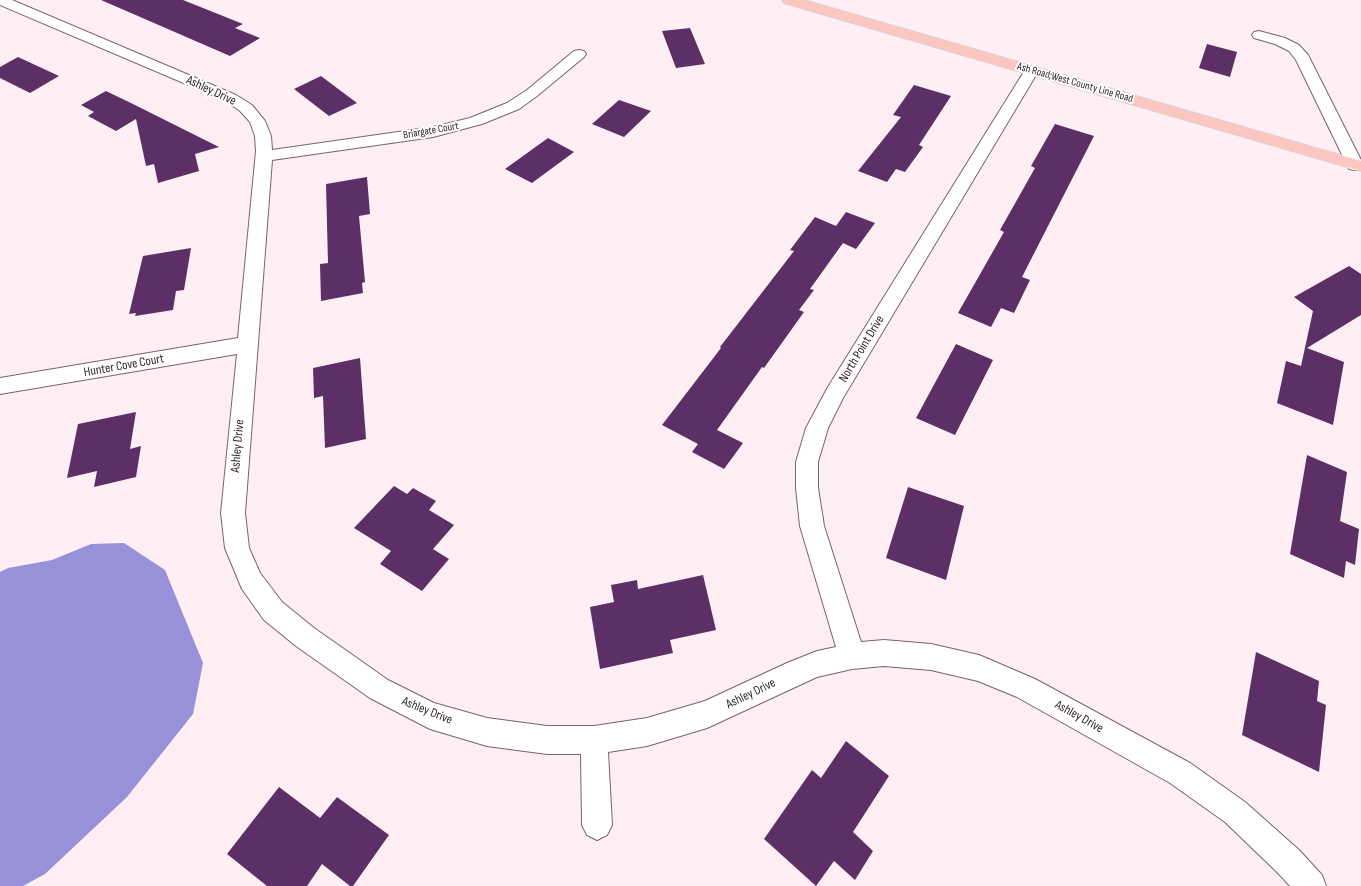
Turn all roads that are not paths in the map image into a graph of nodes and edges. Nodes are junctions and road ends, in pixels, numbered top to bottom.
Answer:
1 (0, 0) edge
2 (789, 0) edge
3 (1259, 35) dead end
4 (579, 54) dead end
5 (1032, 70) junction
6 (264, 156) junction
7 (1358, 165) edge
8 (247, 344) junction
9 (0, 386) edge
10 (852, 656) junction
11 (594, 740) junction
12 (597, 825) dead end
13 (1311, 886) edge

1 - 6 street, Ashley Drive
2 - 5 main road, Ash Road;West County Line Road
3 - 7 street
4 - 6 street, Briargate Court
5 - 7 main road, Ash Road;West County Line Road
5 - 10 street, North Point Drive
6 - 8 street, Ashley Drive
8 - 9 street, Hunter Cove Court
8 - 11 street, Ashley Drive
10 - 11 street, Ashley Drive
10 - 13 street, Ashley Drive
11 - 12 street

